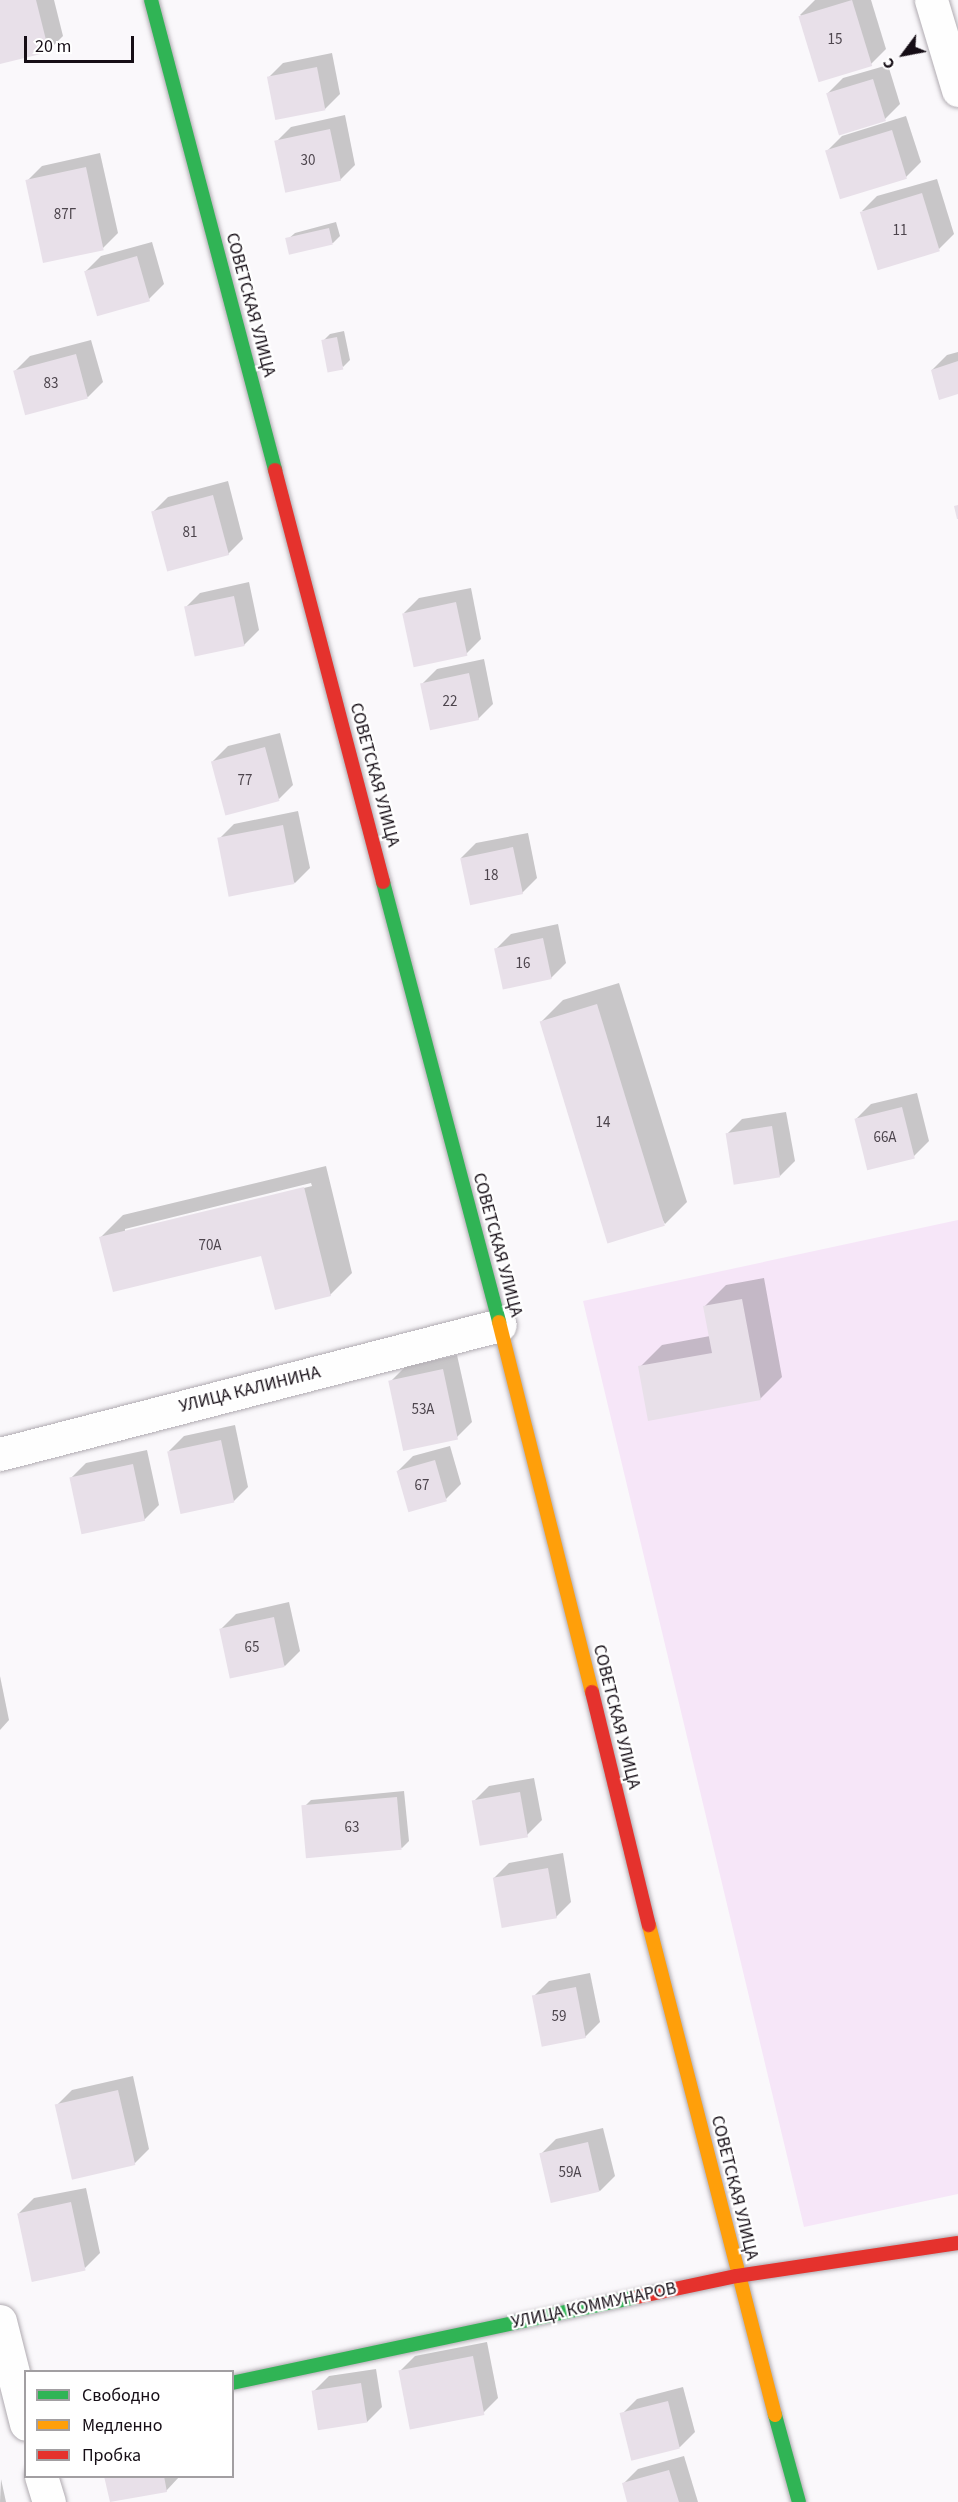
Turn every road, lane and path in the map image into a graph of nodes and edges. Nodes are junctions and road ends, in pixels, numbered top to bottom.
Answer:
1 (151, 0) edge
2 (931, 0) edge
3 (958, 90) edge
4 (500, 1325) junction
5 (0, 1455) edge
6 (958, 2243) edge
7 (737, 2276) junction
8 (0, 2320) edge
9 (234, 2383) edge
10 (24, 2418) edge
11 (24, 2426) edge
12 (0, 2432) edge
13 (42, 2478) edge
14 (49, 2502) edge
15 (799, 2502) edge

1 - 4 main road, СОВЕТСКАЯ УЛИЦА
2 - 3 street
4 - 5 street, УЛИЦА КАЛИНИНА
4 - 7 main road, СОВЕТСКАЯ УЛИЦА
6 - 7 main road, УЛИЦА КОММУНАРОВ
7 - 9 main road, УЛИЦА КОММУНАРОВ
7 - 15 main road, СОВЕТСКАЯ УЛИЦА
8 - 10 street
11 - 12 street
13 - 14 street

